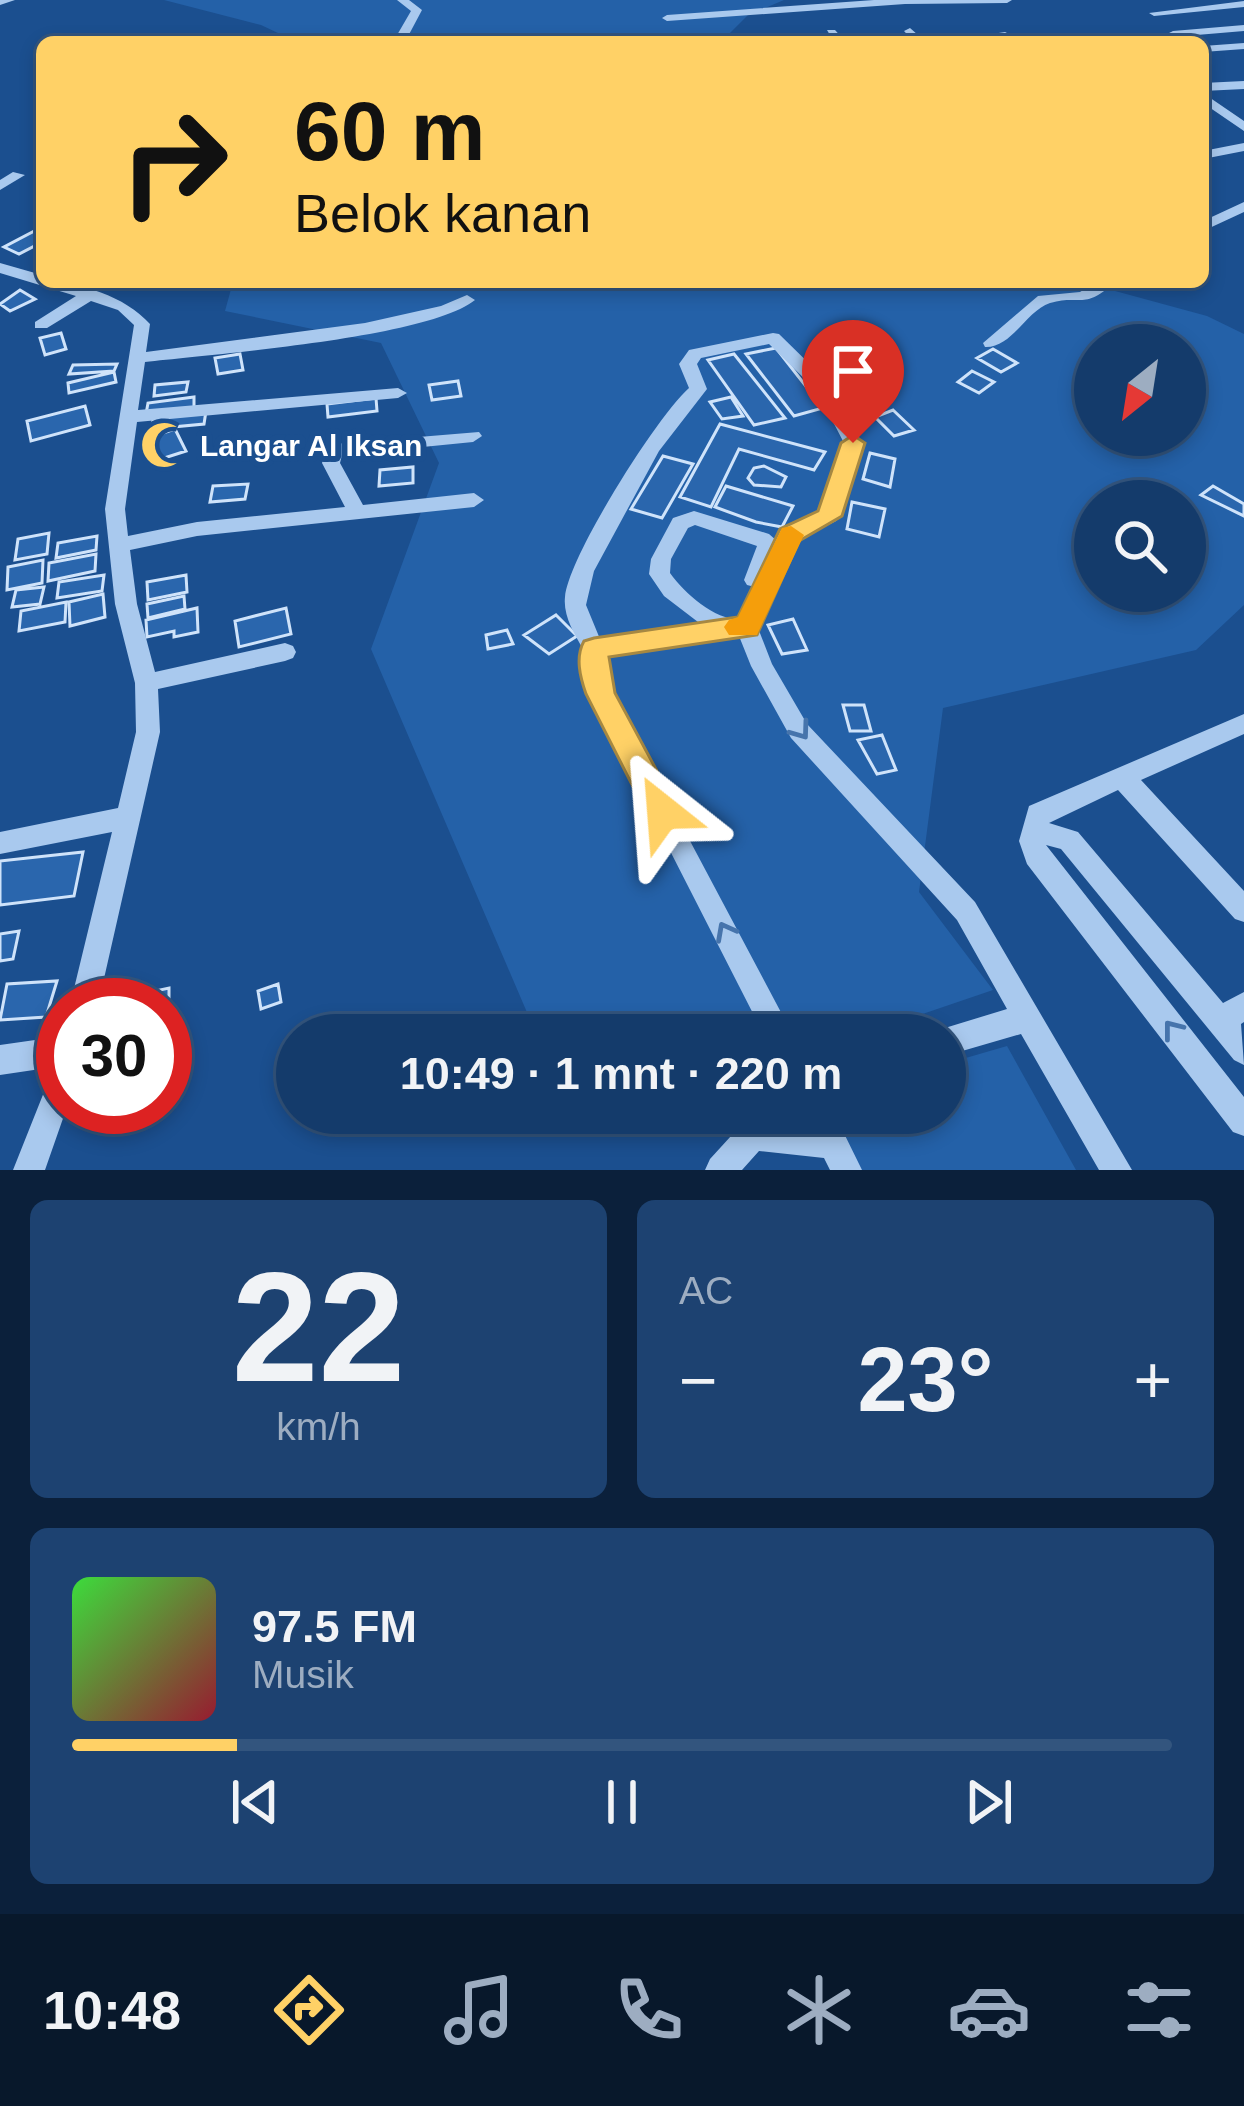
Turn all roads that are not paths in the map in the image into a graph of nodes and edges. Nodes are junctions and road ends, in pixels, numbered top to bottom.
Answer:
1 (10, 0) edge
2 (402, 0) edge
3 (1006, 0) edge
4 (0, 2) edge
5 (1141, 2) edge
6 (1244, 4) edge
7 (1154, 13) junction
8 (667, 19) dead end
9 (1244, 28) edge
10 (910, 31) dead end
11 (1005, 35) dead end
12 (402, 36) edge
13 (915, 36) edge
14 (997, 36) edge
15 (1171, 36) edge
16 (1187, 36) edge
17 (1244, 46) edge
18 (1209, 49) edge
19 (1244, 85) edge
20 (1209, 87) edge
21 (1209, 101) edge
22 (1244, 127) edge
23 (1244, 147) edge
24 (1209, 154) edge
25 (18, 175) dead end
26 (0, 186) edge
27 (1244, 206) edge
28 (1209, 224) edge
29 (0, 268) edge
30 (36, 276) edge
31 (68, 288) edge
32 (1098, 288) edge
33 (88, 296) junction
34 (467, 300) dead end
35 (40, 325) dead end
36 (991, 343) dead end
37 (139, 358) junction
38 (398, 393) dead end
39 (127, 417) junction
40 (472, 436) dead end
41 (474, 500) dead end
42 (357, 511) junction
43 (118, 545) junction
44 (734, 627) junction
45 (594, 649) junction
46 (285, 652) dead end
47 (146, 683) junction
48 (1244, 724) edge
49 (1122, 777) junction
50 (130, 817) junction
51 (1038, 832) junction
52 (0, 843) edge
53 (1244, 910) edge
54 (91, 978) edge
55 (1232, 1013) edge
56 (768, 1014) edge
57 (1029, 1017) junction
58 (966, 1035) edge
59 (1244, 1050) edge
60 (36, 1055) edge
61 (0, 1060) edge
62 (1244, 1121) edge
63 (42, 1134) edge
64 (754, 1134) edge
65 (787, 1134) edge
66 (839, 1156) edge
67 (29, 1170) edge
68 (721, 1170) edge
69 (1116, 1170) edge

1 - 4 street
2 - 12 street
3 - 8 street
5 - 7 street
6 - 7 street
7 - 15 street
9 - 16 street
10 - 13 street
11 - 14 street
17 - 18 street
19 - 20 street
21 - 22 street
23 - 24 street
25 - 26 street
27 - 28 street
29 - 30 street
31 - 33 street
32 - 36 street
33 - 35 street
33 - 37 street
34 - 37 street
37 - 39 street
38 - 39 street
39 - 43 street
40 - 42 street
41 - 42 street
42 - 43 street
43 - 47 street
44 - 44 street
44 - 45 street
44 - 45 street
44 -> 57 street
56 -> 45 street
46 - 47 street
47 - 50 street
48 - 49 street
49 - 51 street
49 - 53 street
50 - 52 street
50 - 54 street
51 - 55 street
62 -> 51 street
55 - 59 street
57 - 58 street
57 - 69 street
60 - 61 street
63 - 67 street
64 - 68 street
65 - 66 street

